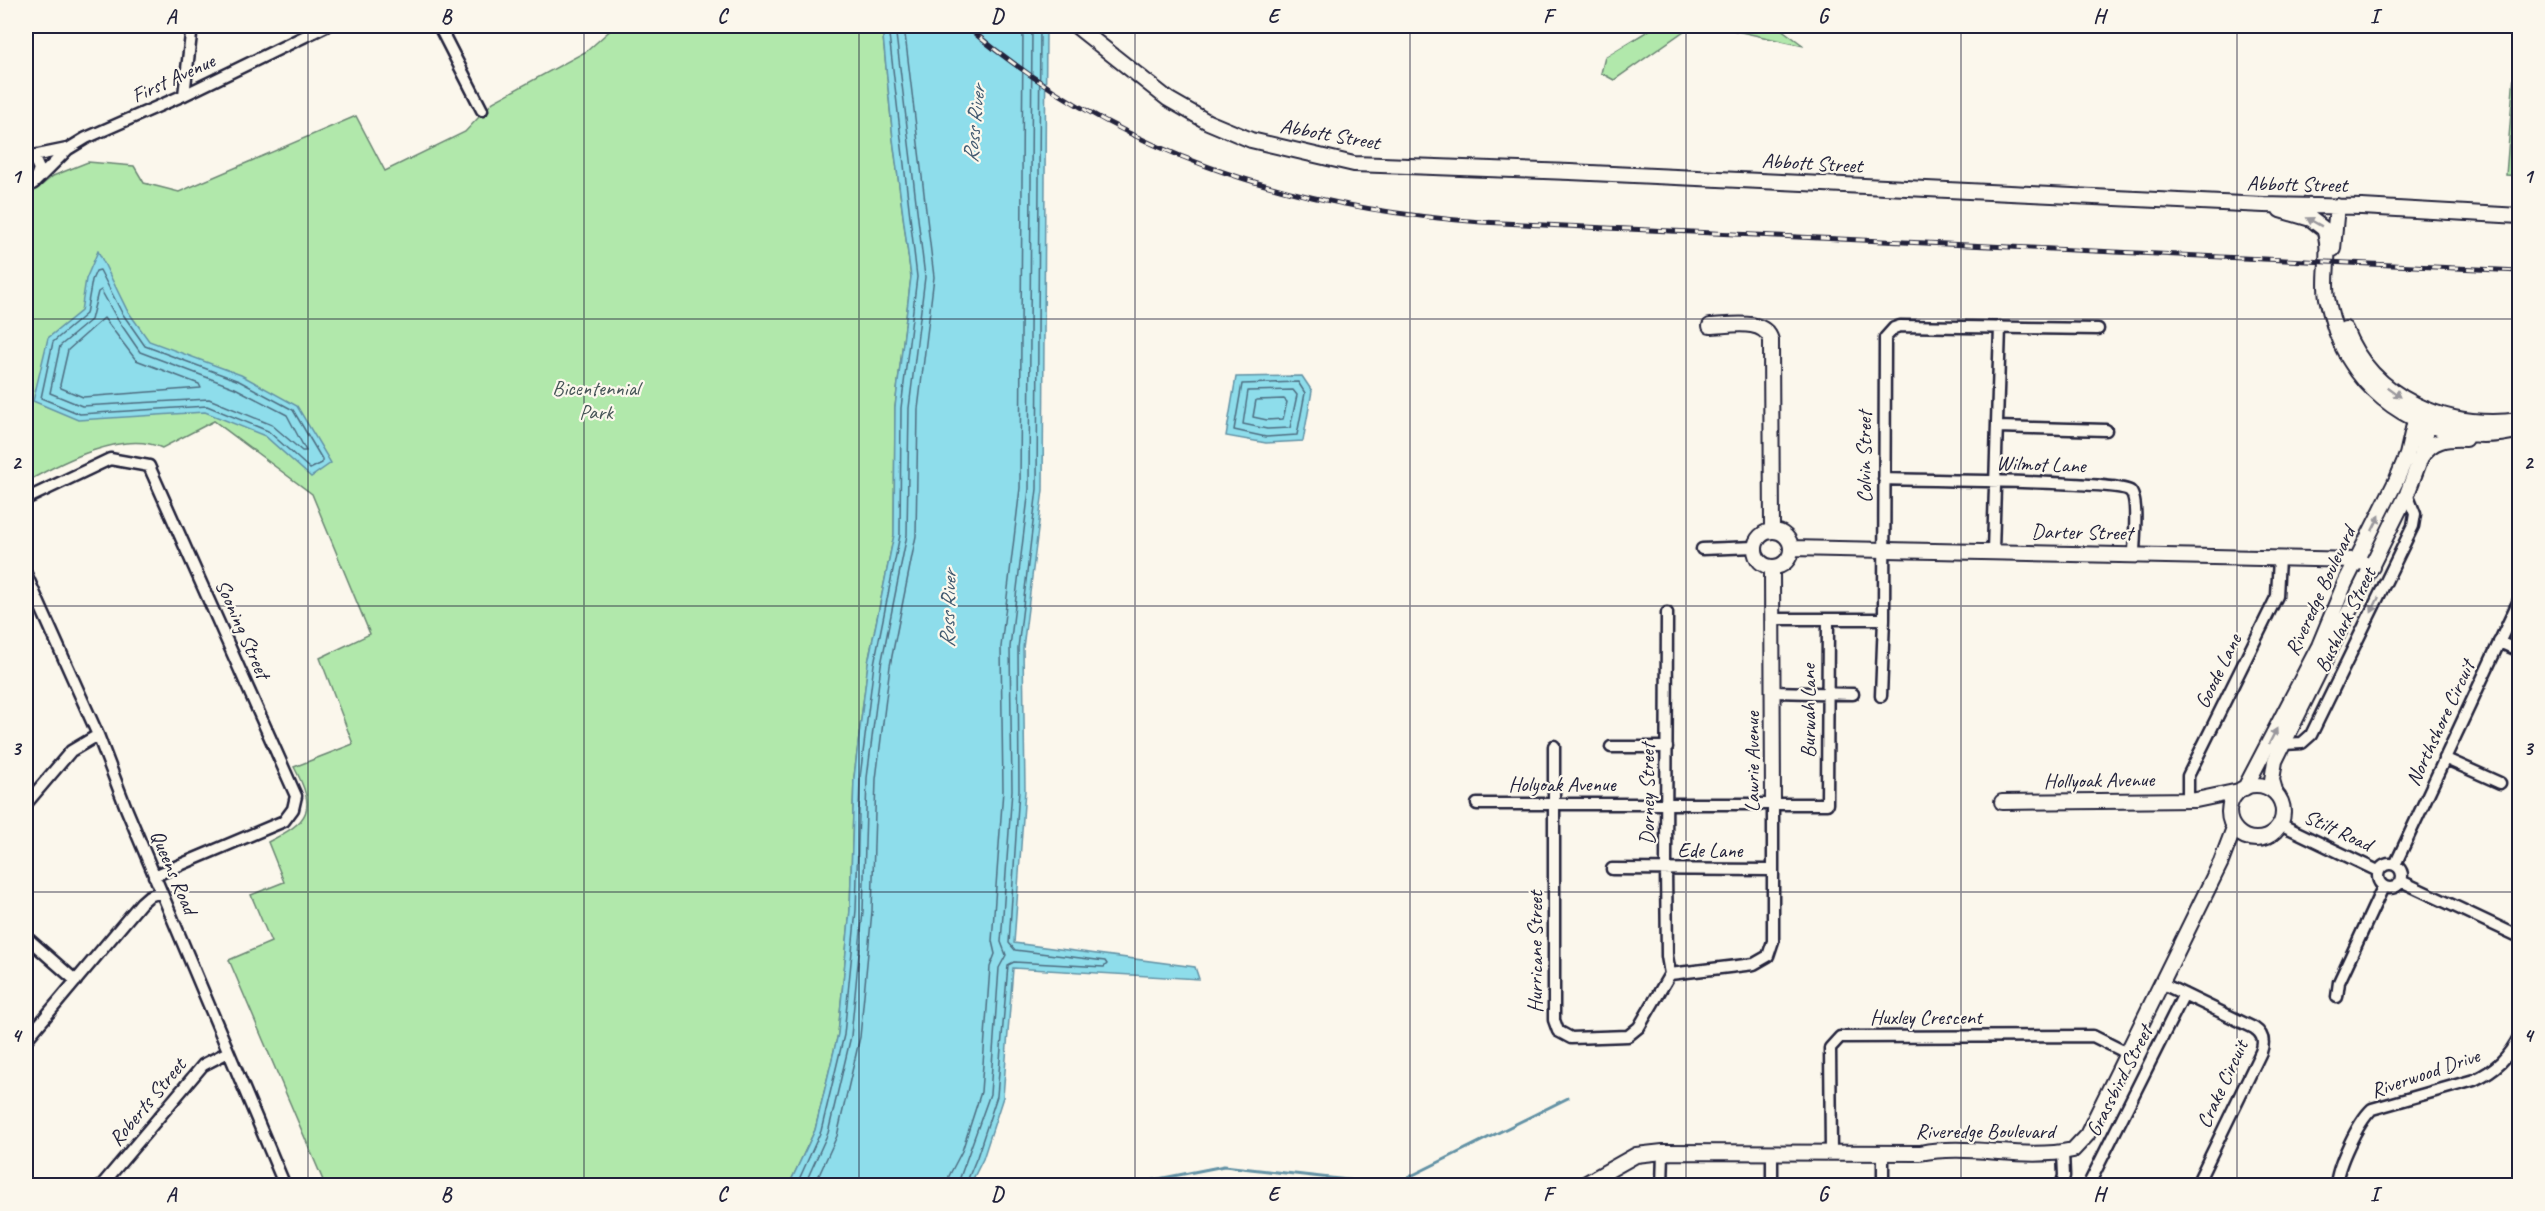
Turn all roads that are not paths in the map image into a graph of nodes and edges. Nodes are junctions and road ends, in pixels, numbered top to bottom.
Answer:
1 (192, 26) edge
2 (326, 26) edge
3 (440, 26) edge
4 (1076, 26) edge
5 (184, 95) junction
6 (482, 110) dead end
7 (26, 141) edge
8 (68, 149) junction
9 (29, 154) edge
10 (30, 186) edge
11 (2264, 205) junction
12 (2337, 206) junction
13 (2520, 216) edge
14 (1710, 326) dead end
15 (2000, 327) junction
16 (2098, 329) dead end
17 (2423, 415) junction
18 (1997, 427) junction
19 (2518, 427) edge
20 (2106, 430) dead end
21 (2421, 456) junction
22 (1884, 479) junction
23 (1995, 481) junction
24 (2407, 494) junction
25 (26, 499) edge
26 (1772, 531) junction
27 (1755, 547) junction
28 (1791, 548) junction
29 (1884, 548) junction
30 (1702, 549) dead end
31 (1993, 551) junction
32 (2134, 554) junction
33 (2279, 558) junction
34 (2357, 560) junction
35 (1772, 567) junction
36 (2372, 567) junction
37 (26, 579) edge
38 (2520, 598) edge
39 (1667, 613) dead end
40 (1773, 619) junction
41 (1828, 619) junction
42 (1884, 619) junction
43 (2499, 642) junction
44 (2520, 651) edge
45 (1773, 692) junction
46 (1827, 692) junction
47 (1853, 694) dead end
48 (1881, 696) dead end
49 (98, 735) junction
50 (2284, 744) junction
51 (1554, 746) dead end
52 (1611, 747) dead end
53 (1667, 747) junction
54 (2444, 758) junction
55 (2500, 783) dead end
56 (2242, 789) junction
57 (2276, 794) junction
58 (2192, 800) junction
59 (2002, 802) dead end
60 (26, 804) edge
61 (1477, 804) dead end
62 (1554, 804) junction
63 (1666, 804) junction
64 (1773, 804) junction
65 (1827, 804) joint
66 (2232, 822) junction
67 (2280, 824) junction
68 (2250, 839) junction
69 (2221, 862) junction
70 (2395, 865) junction
71 (1612, 869) dead end
72 (1666, 869) junction
73 (1772, 870) junction
74 (2378, 871) junction
75 (154, 876) junction
76 (2401, 881) junction
77 (2383, 887) junction
78 (161, 892) junction
79 (2520, 937) edge
80 (26, 938) edge
81 (1670, 974) junction
82 (76, 981) junction
83 (2162, 983) junction
84 (2184, 994) junction
85 (2337, 997) dead end
86 (2520, 1035) edge
87 (26, 1040) edge
88 (228, 1052) junction
89 (2127, 1053) junction
90 (1831, 1151) junction
91 (1663, 1152) junction
92 (1772, 1152) junction
93 (2063, 1152) junction
94 (1883, 1153) junction
95 (101, 1185) edge
96 (285, 1185) edge
97 (1581, 1185) edge
98 (1662, 1185) edge
99 (1772, 1185) edge
100 (1883, 1185) edge
101 (2061, 1185) edge
102 (2088, 1185) edge
103 (2196, 1185) edge
104 (2336, 1185) edge

1 - 5 street
2 - 5 street, First Avenue
3 - 6 street
4 - 11 street, Abbott Street
5 - 8 street, First Avenue
7 - 9 street
8 - 9 street, First Avenue
8 - 10 street, First Avenue
9 - 10 street
11 - 12 street, Abbott Street
17 -> 11 street
12 - 13 street, Abbott Street
12 -> 17 street
14 - 26 street
15 - 16 street, Colvin Street
15 - 18 street
15 - 22 street, Colvin Street
17 - 19 street
17 - 21 street, Riveredge Boulevard
34 -> 17 street, Riveredge Boulevard
18 - 20 street
18 - 23 street
19 - 21 street
21 - 24 street, Riveredge Boulevard
22 - 23 street, Wilmot Lane
22 - 29 street, Colvin Street
23 - 31 street
23 - 32 street, Wilmot Lane
24 - 36 street, Riveredge Boulevard
24 -> 50 street, Bushlark Street
25 - 75 street, Sooning Street
26 - 27 street
26 - 28 street
27 - 30 street
27 - 35 street
28 - 29 street, Darter Street
28 - 35 street
29 - 31 street, Darter Street
29 - 42 street, Colvin Street
31 - 32 street, Darter Street
32 - 33 street, Darter Street
33 - 34 street, Darter Street
33 - 58 street, Goode Lane
34 - 36 street, Darter Street
56 -> 34 street, Riveredge Boulevard
35 - 40 street, Lawrie Avenue
36 - 50 street, Riveredge Boulevard
37 - 49 street, Queens Road
38 - 43 street, Northshore Circuit
39 - 53 street, Dorney Street
40 - 41 street
40 - 45 street, Lawrie Avenue
41 - 42 street
41 - 46 street, Burwah Lane
42 - 48 street, Colvin Street
43 - 44 street
43 - 54 street, Northshore Circuit
45 - 46 street
45 - 64 street, Lawrie Avenue
46 - 47 street
46 - 65 street, Burwah Lane
49 - 60 street
49 - 75 street, Queens Road
50 - 57 street, Riveredge Boulevard
51 - 62 street
52 - 53 street
53 - 63 street, Dorney Street
54 - 55 street
54 - 70 street, Northshore Circuit
56 - 57 street
56 - 58 street
56 - 66 street
57 - 67 street
58 - 59 street, Hollyoak Avenue
58 - 66 street
61 - 62 street, Holyoak Avenue
62 - 63 street, Holyoak Avenue
62 - 81 street, Hurricane Street
63 - 64 street, Holyoak Avenue
63 - 72 street, Dorney Street
64 - 65 street, Holyoak Avenue
64 - 73 street, Lawrie Avenue
66 - 68 street
66 - 69 street, Riveredge Boulevard
67 - 68 street
67 - 74 street, Stilt Road
68 - 69 street, Riveredge Boulevard
69 - 83 street, Riveredge Boulevard
70 - 74 street
70 - 76 street
71 - 72 street, Ede Lane
72 - 73 street, Ede Lane
72 - 81 street, Dorney Street
73 - 81 street, Lawrie Avenue
74 - 77 street
75 - 78 street, Queens Road
76 - 77 street
76 - 79 street
77 - 85 street
78 - 82 street
78 - 88 street, Queens Road
80 - 82 street
82 - 87 street
83 - 84 street, Crake Circuit
83 - 89 street, Riveredge Boulevard
84 - 102 street, Grassbird Street
84 - 103 street, Crake Circuit
86 - 104 street, Riverwood Drive
88 - 95 street, Roberts Street
88 - 96 street, Queens Road
89 - 90 street, Huxley Crescent
89 - 93 street, Riveredge Boulevard
90 - 92 street, Riveredge Boulevard
90 - 94 street, Riveredge Boulevard
91 - 92 street, Riveredge Boulevard
91 - 97 street, Riveredge Boulevard
91 - 98 street
92 - 99 street
93 - 94 street, Riveredge Boulevard
93 - 101 street
94 - 100 street

